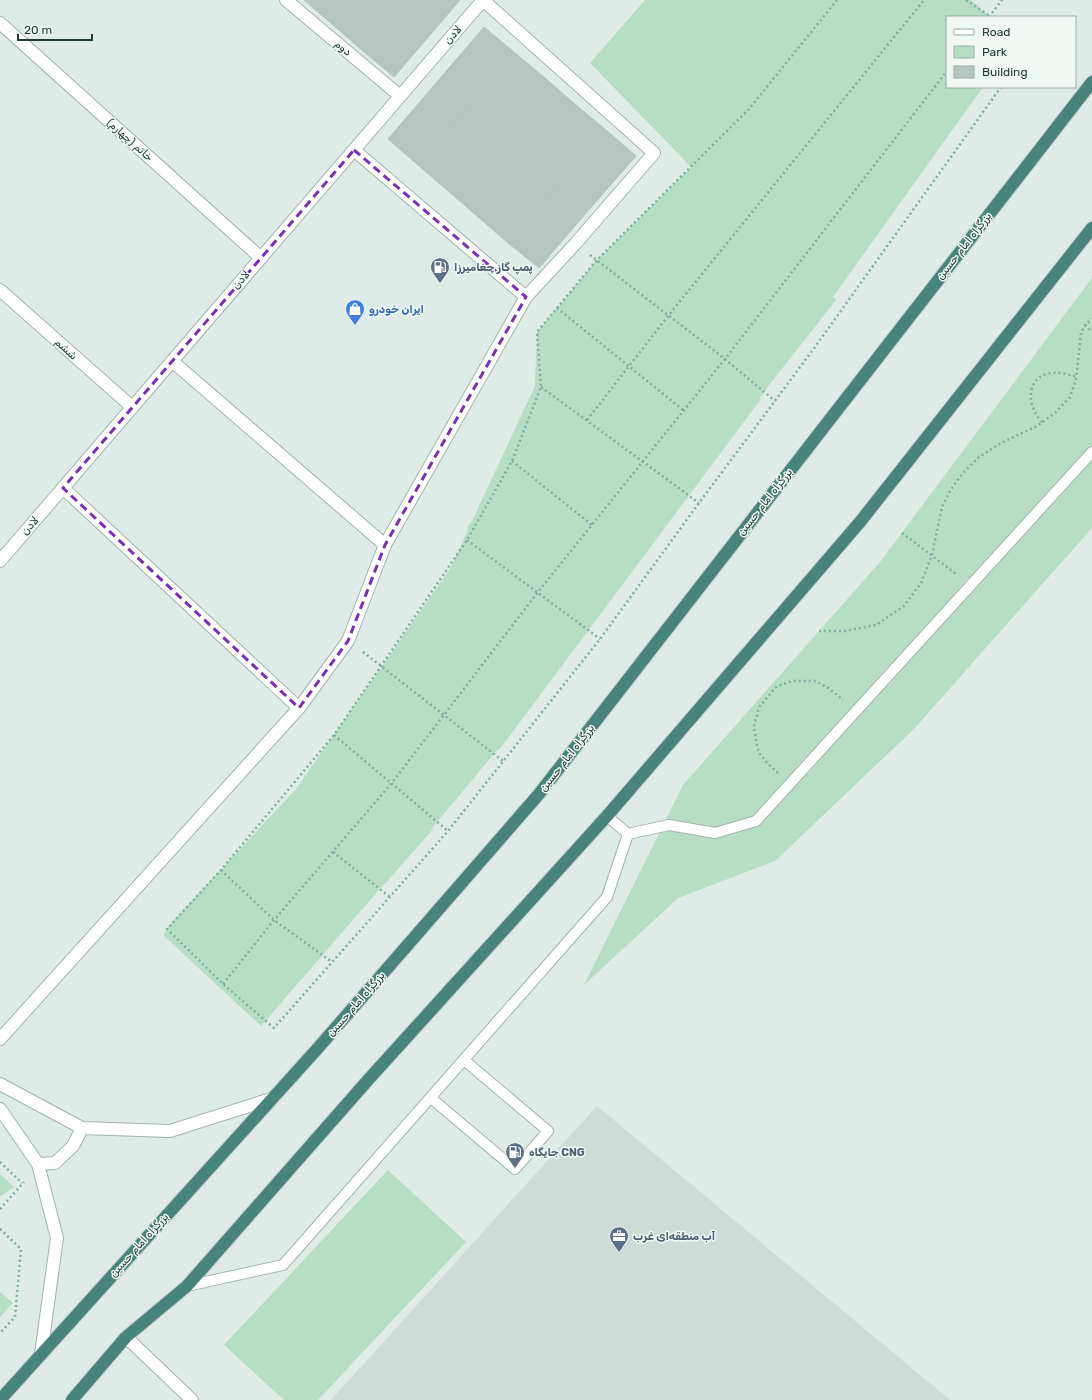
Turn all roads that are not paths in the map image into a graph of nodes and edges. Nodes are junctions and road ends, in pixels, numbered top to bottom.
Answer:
1 (286, 0) edge
2 (483, 0) edge
3 (0, 23) edge
4 (1092, 82) edge
5 (400, 96) junction
6 (354, 150) junction
7 (1092, 228) edge
8 (261, 258) junction
9 (0, 290) edge
10 (526, 297) junction
11 (172, 361) junction
12 (132, 407) junction
13 (1092, 452) edge
14 (63, 488) junction
15 (385, 545) junction
16 (2, 553) edge
17 (299, 708) junction
18 (607, 816) junction
19 (628, 834) junction
20 (0, 1039) edge
21 (464, 1060) junction
22 (0, 1084) edge
23 (431, 1098) junction
24 (272, 1099) junction
25 (0, 1109) edge
26 (82, 1128) junction
27 (38, 1164) junction
28 (187, 1286) junction
29 (126, 1337) junction
30 (41, 1354) junction
31 (0, 1400) edge
32 (72, 1400) edge
33 (192, 1400) edge

1 - 5 street, دوم
2 - 5 street, لادن
2 - 10 street
3 - 8 street, خاتم (چهارم)
4 - 24 highway, بزرگراه امام حسین
5 - 6 street, لادن
6 - 8 street, لادن
6 - 10 street
7 - 18 highway
8 - 11 street, لادن
9 - 12 street, ششم
10 - 15 street
11 - 12 street, لادن
11 - 15 street
12 - 14 street, لادن
13 - 19 lane
14 - 16 street, لادن
14 - 17 street
15 - 17 street
17 - 20 street
18 - 19 lane
18 - 28 highway
19 - 21 lane
21 - 23 lane
21 - 23 lane
22 - 26 street
23 - 28 lane
24 - 26 street
24 - 30 highway, بزرگراه امام حسین
25 - 27 street
26 - 27 street
27 - 30 street
28 - 29 highway
29 - 32 highway
29 - 33 street
30 - 31 highway, بزرگراه امام حسین

